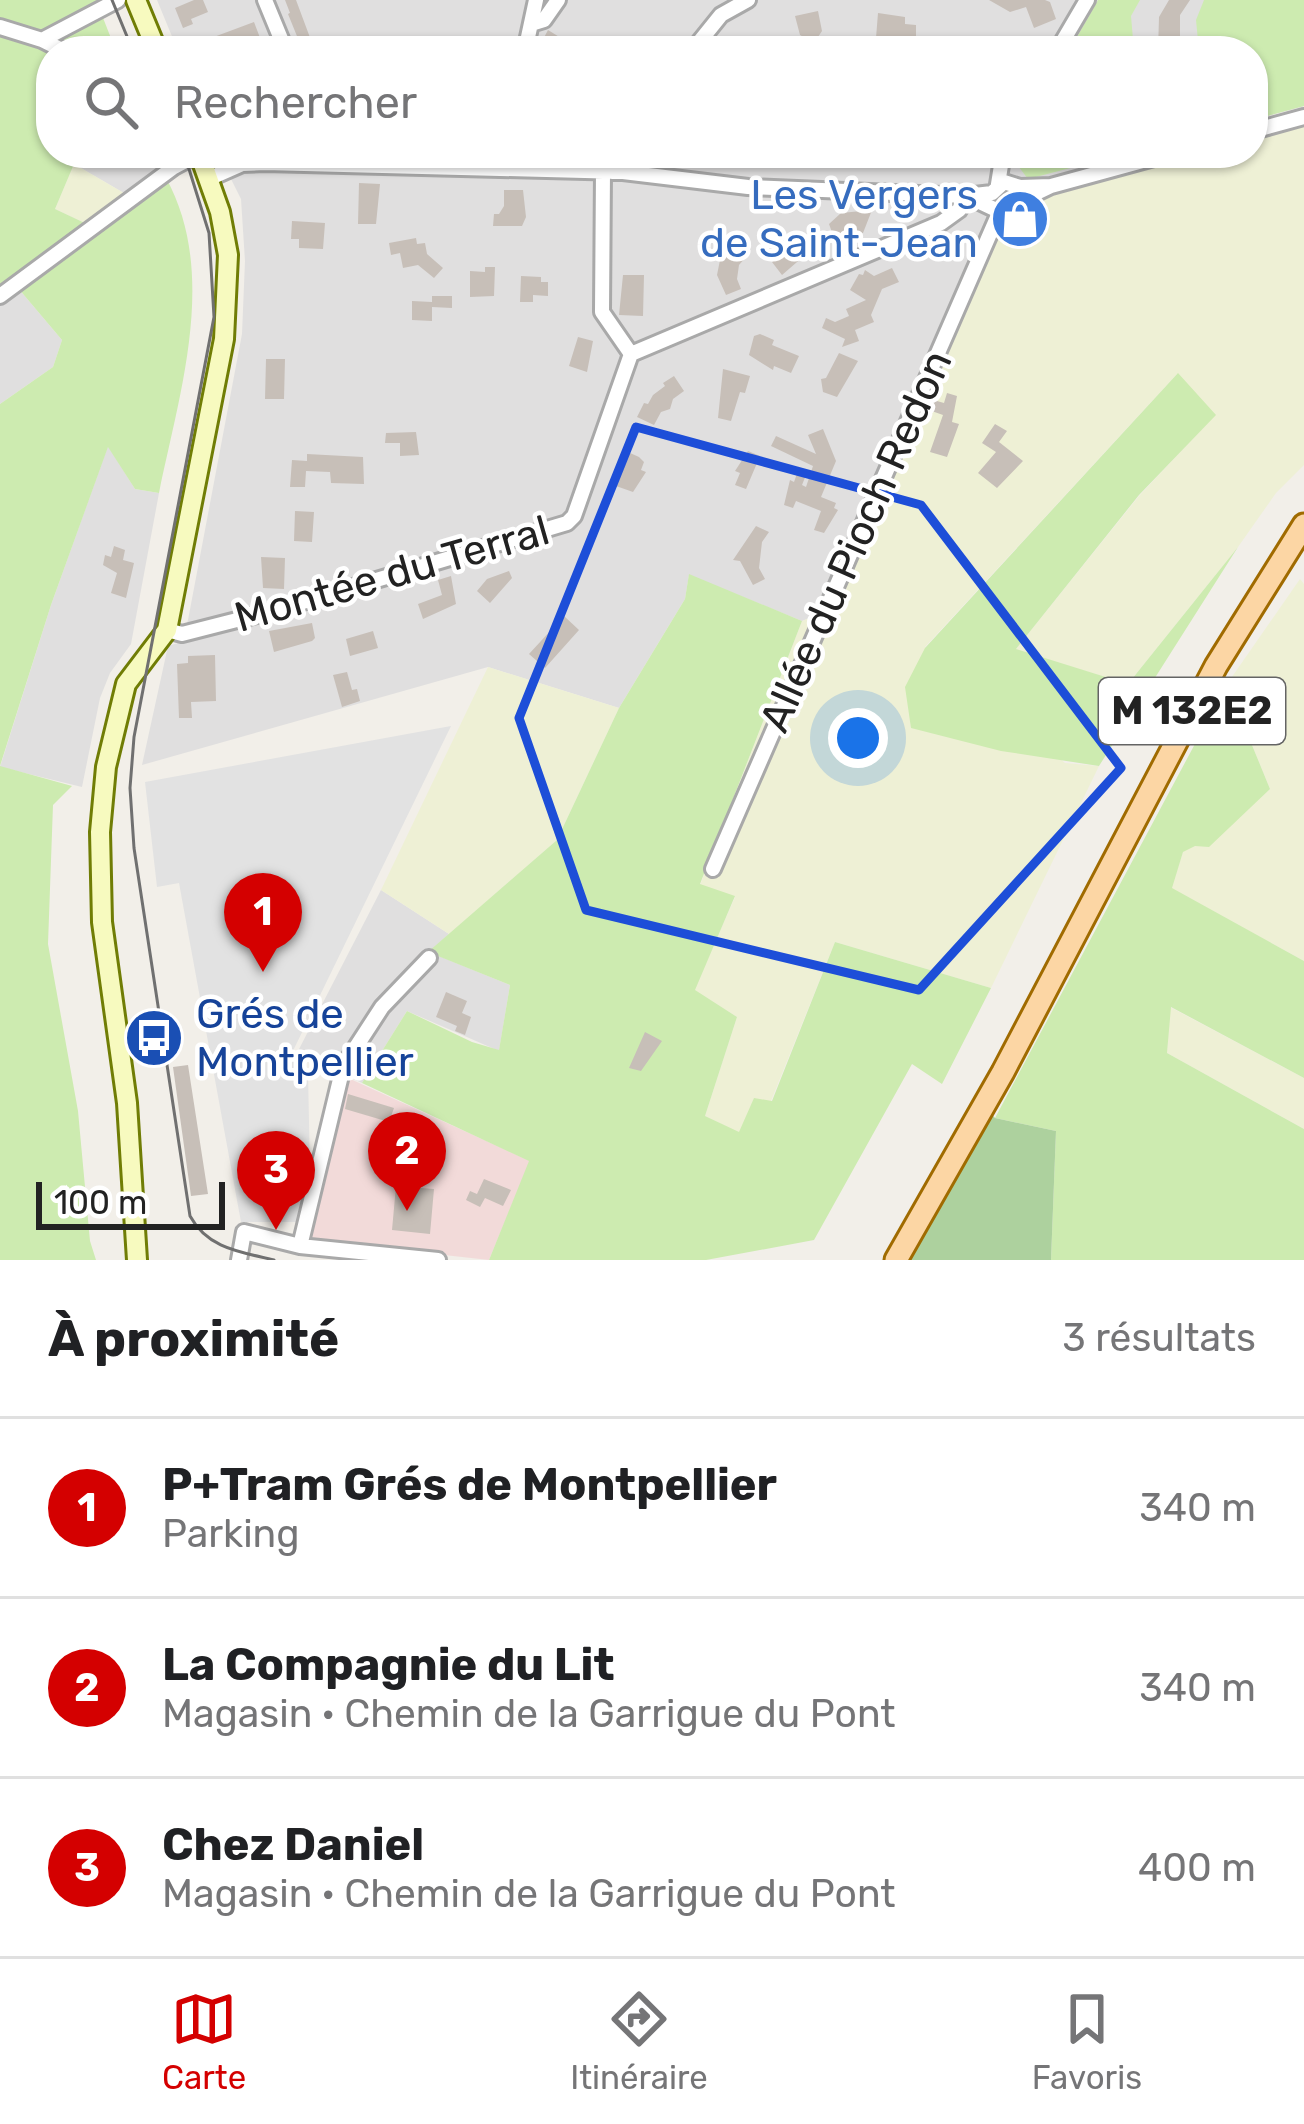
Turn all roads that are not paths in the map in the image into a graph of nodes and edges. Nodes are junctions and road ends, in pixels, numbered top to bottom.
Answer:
1 (118, 0) edge
2 (136, 0) edge
3 (265, 0) edge
4 (536, 0) edge
5 (558, 0) edge
6 (748, 0) edge
7 (1088, 0) edge
8 (531, 24) junction
9 (0, 26) edge
10 (50, 36) edge
11 (151, 36) edge
12 (280, 36) edge
13 (528, 36) edge
14 (704, 36) edge
15 (1067, 36) edge
16 (36, 38) edge
17 (1304, 117) edge
18 (1268, 127) edge
19 (173, 168) edge
20 (205, 168) edge
21 (239, 168) edge
22 (583, 168) edge
23 (610, 168) edge
24 (1004, 168) edge
25 (1117, 168) edge
26 (608, 171) junction
27 (208, 179) junction
28 (1006, 195) junction
29 (966, 196) junction
30 (0, 296) edge
31 (632, 354) junction
32 (1304, 526) edge
33 (167, 630) junction
34 (713, 868) dead end
35 (429, 958) dead end
36 (300, 1246) junction
37 (141, 1260) edge
38 (238, 1260) edge
39 (438, 1260) edge
40 (896, 1260) edge

1 - 10 street
2 - 11 main road
3 - 12 street
4 - 8 street
5 - 8 street
6 - 14 street
7 - 15 street
8 - 13 street
9 - 16 street
17 - 18 street
19 - 30 street
20 - 27 main road
21 - 27 street
22 - 26 street
23 - 26 street
24 - 28 street, Allée du Pioch Redon
25 - 28 street
26 - 29 street
26 - 31 street
27 - 33 main road
28 - 29 street
28 - 34 street, Allée du Pioch Redon
29 - 31 street
31 - 33 street, Montée du Terral
32 - 40 main road, M 132E2
33 - 37 main road
35 - 36 street
36 - 38 street
36 - 39 street

